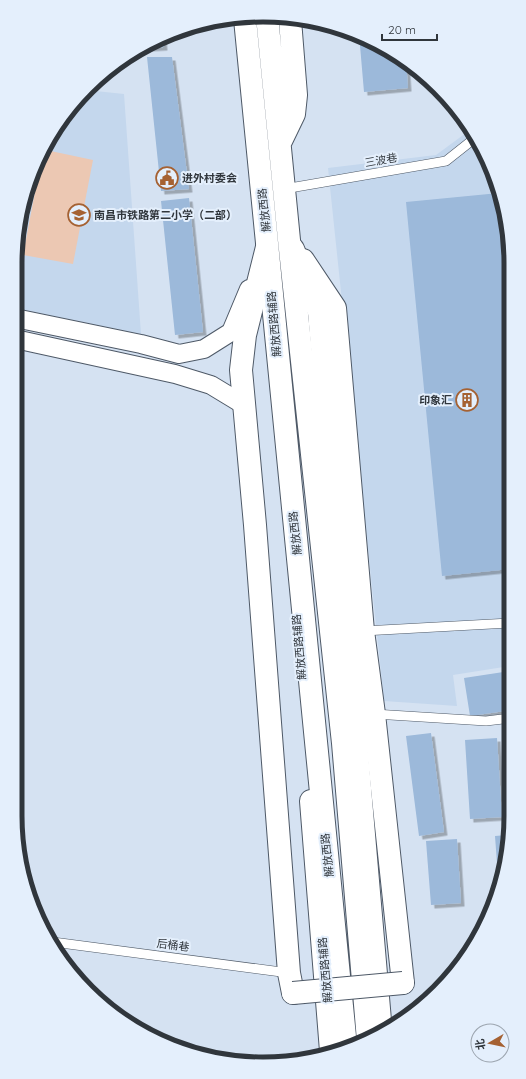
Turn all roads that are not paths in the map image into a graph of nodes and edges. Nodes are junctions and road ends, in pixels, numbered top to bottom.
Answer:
1 (268, 22) edge
2 (245, 23) edge
3 (290, 24) edge
4 (471, 141) edge
5 (280, 144) junction
6 (284, 189) junction
7 (289, 240) junction
8 (267, 244) junction
9 (22, 319) edge
10 (22, 341) edge
11 (244, 405) junction
12 (504, 623) edge
13 (363, 631) junction
14 (374, 714) junction
15 (504, 719) edge
16 (58, 943) edge
17 (291, 983) junction
18 (381, 1027) edge
19 (367, 1033) edge
20 (346, 1042) edge
21 (331, 1047) edge

1 - 5 main road, 解放西路
2 - 8 main road, 解放西路
3 - 5 main road
4 - 6 lane, 三波巷
5 - 6 main road, 解放西路
6 - 7 main road, 解放西路
7 - 13 main road
7 - 18 main road
7 - 19 main road, 解放西路
8 - 9 street
8 - 11 main road
8 - 20 main road, 解放西路
8 - 21 main road, 解放西路辅路
10 - 11 street
11 - 17 main road
12 - 13 lane
13 - 14 main road
14 - 15 lane
14 - 17 main road, bridge
16 - 17 lane, 后桶巷

